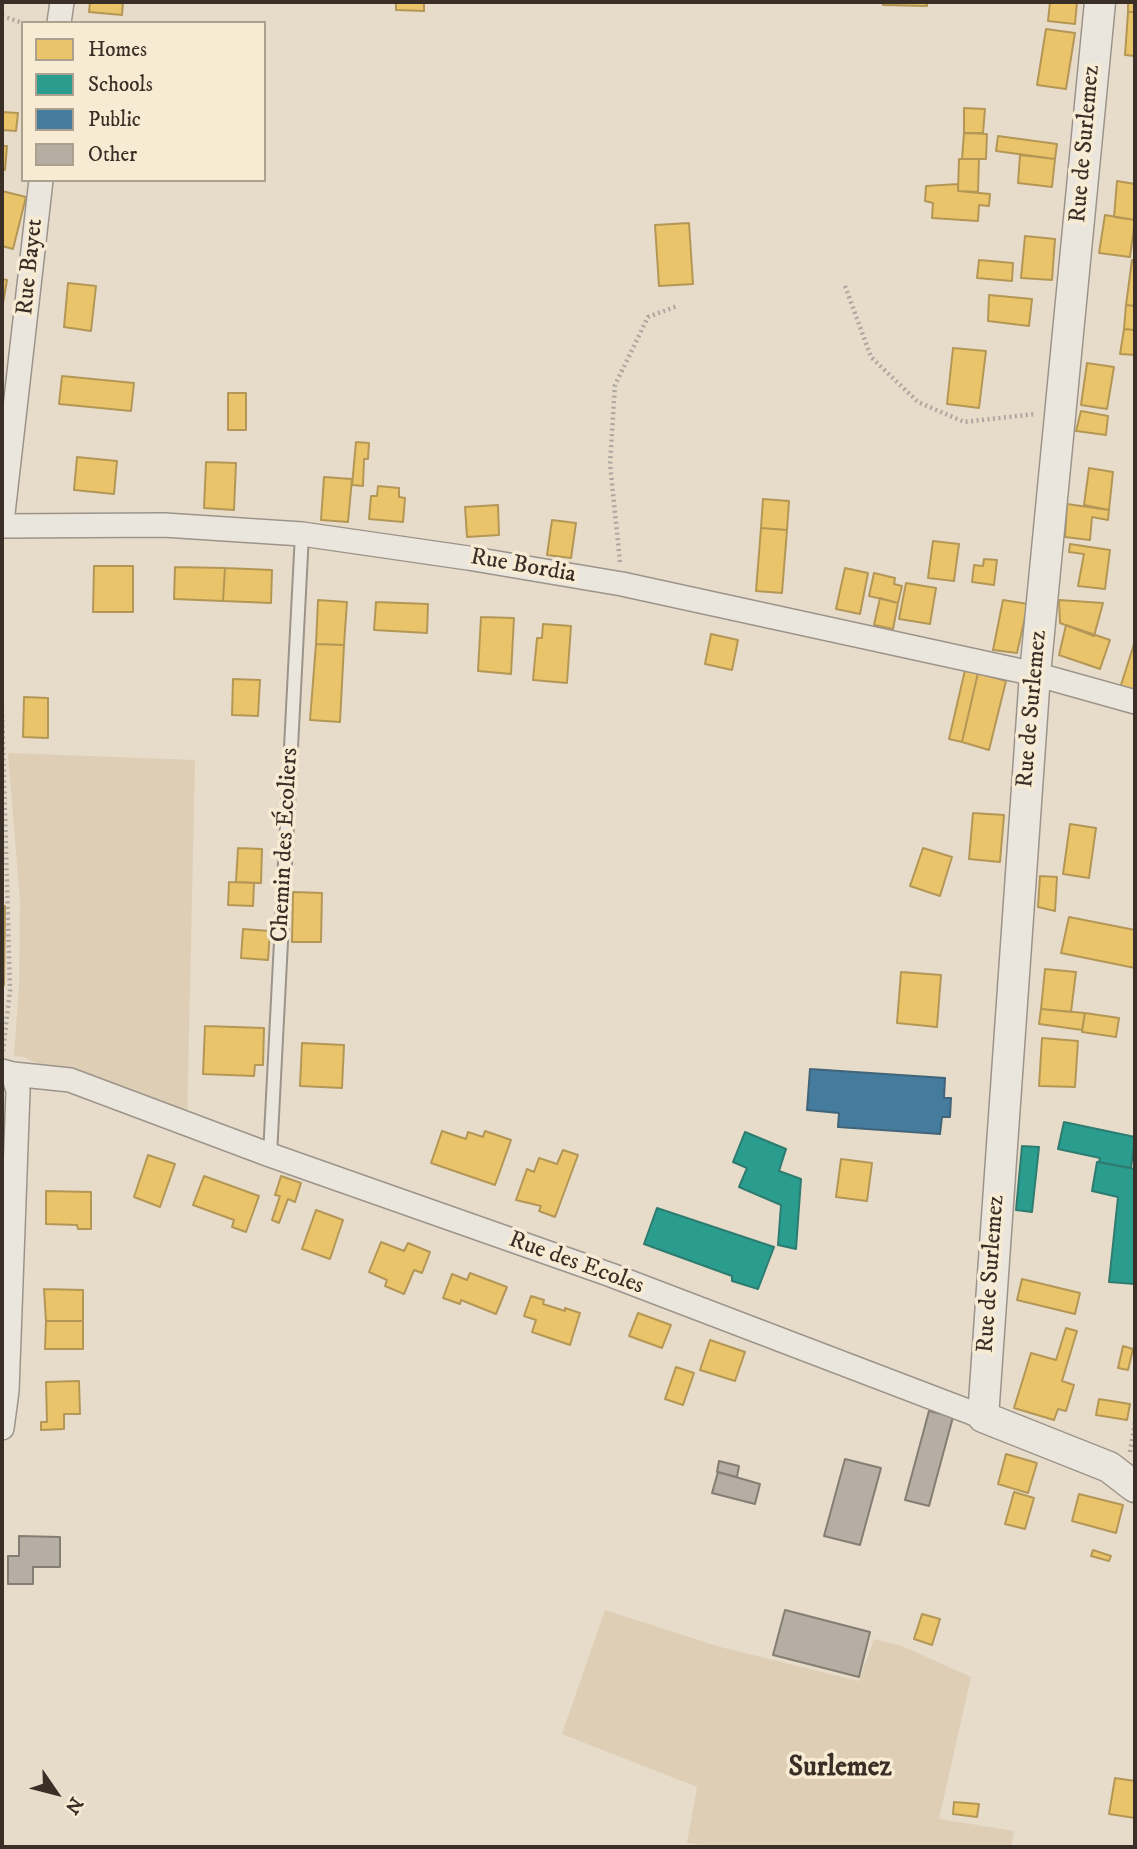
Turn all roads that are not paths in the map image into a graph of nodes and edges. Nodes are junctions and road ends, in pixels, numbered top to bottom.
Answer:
1 (62, 2) edge
2 (1100, 2) edge
3 (59, 21) edge
4 (41, 182) edge
5 (2, 524) edge
6 (302, 534) junction
7 (1035, 674) junction
8 (1135, 702) edge
9 (7, 1072) edge
10 (270, 1155) junction
11 (983, 1417) junction
12 (2, 1428) edge
13 (1135, 1487) edge

1 - 3 street
2 - 7 street, Rue de Surlemez
4 - 5 street, Rue Bayet
5 - 6 street, Rue Bordia
6 - 7 street, Rue Bordia
6 - 10 lane, Chemin des Écoliers
7 - 8 street, Rue Bordia
7 - 11 street, Rue de Surlemez
9 - 10 street, Rue des Ecoles
9 - 12 street
10 - 11 street, Rue des Ecoles
11 - 13 street, Rue des Ecoles

